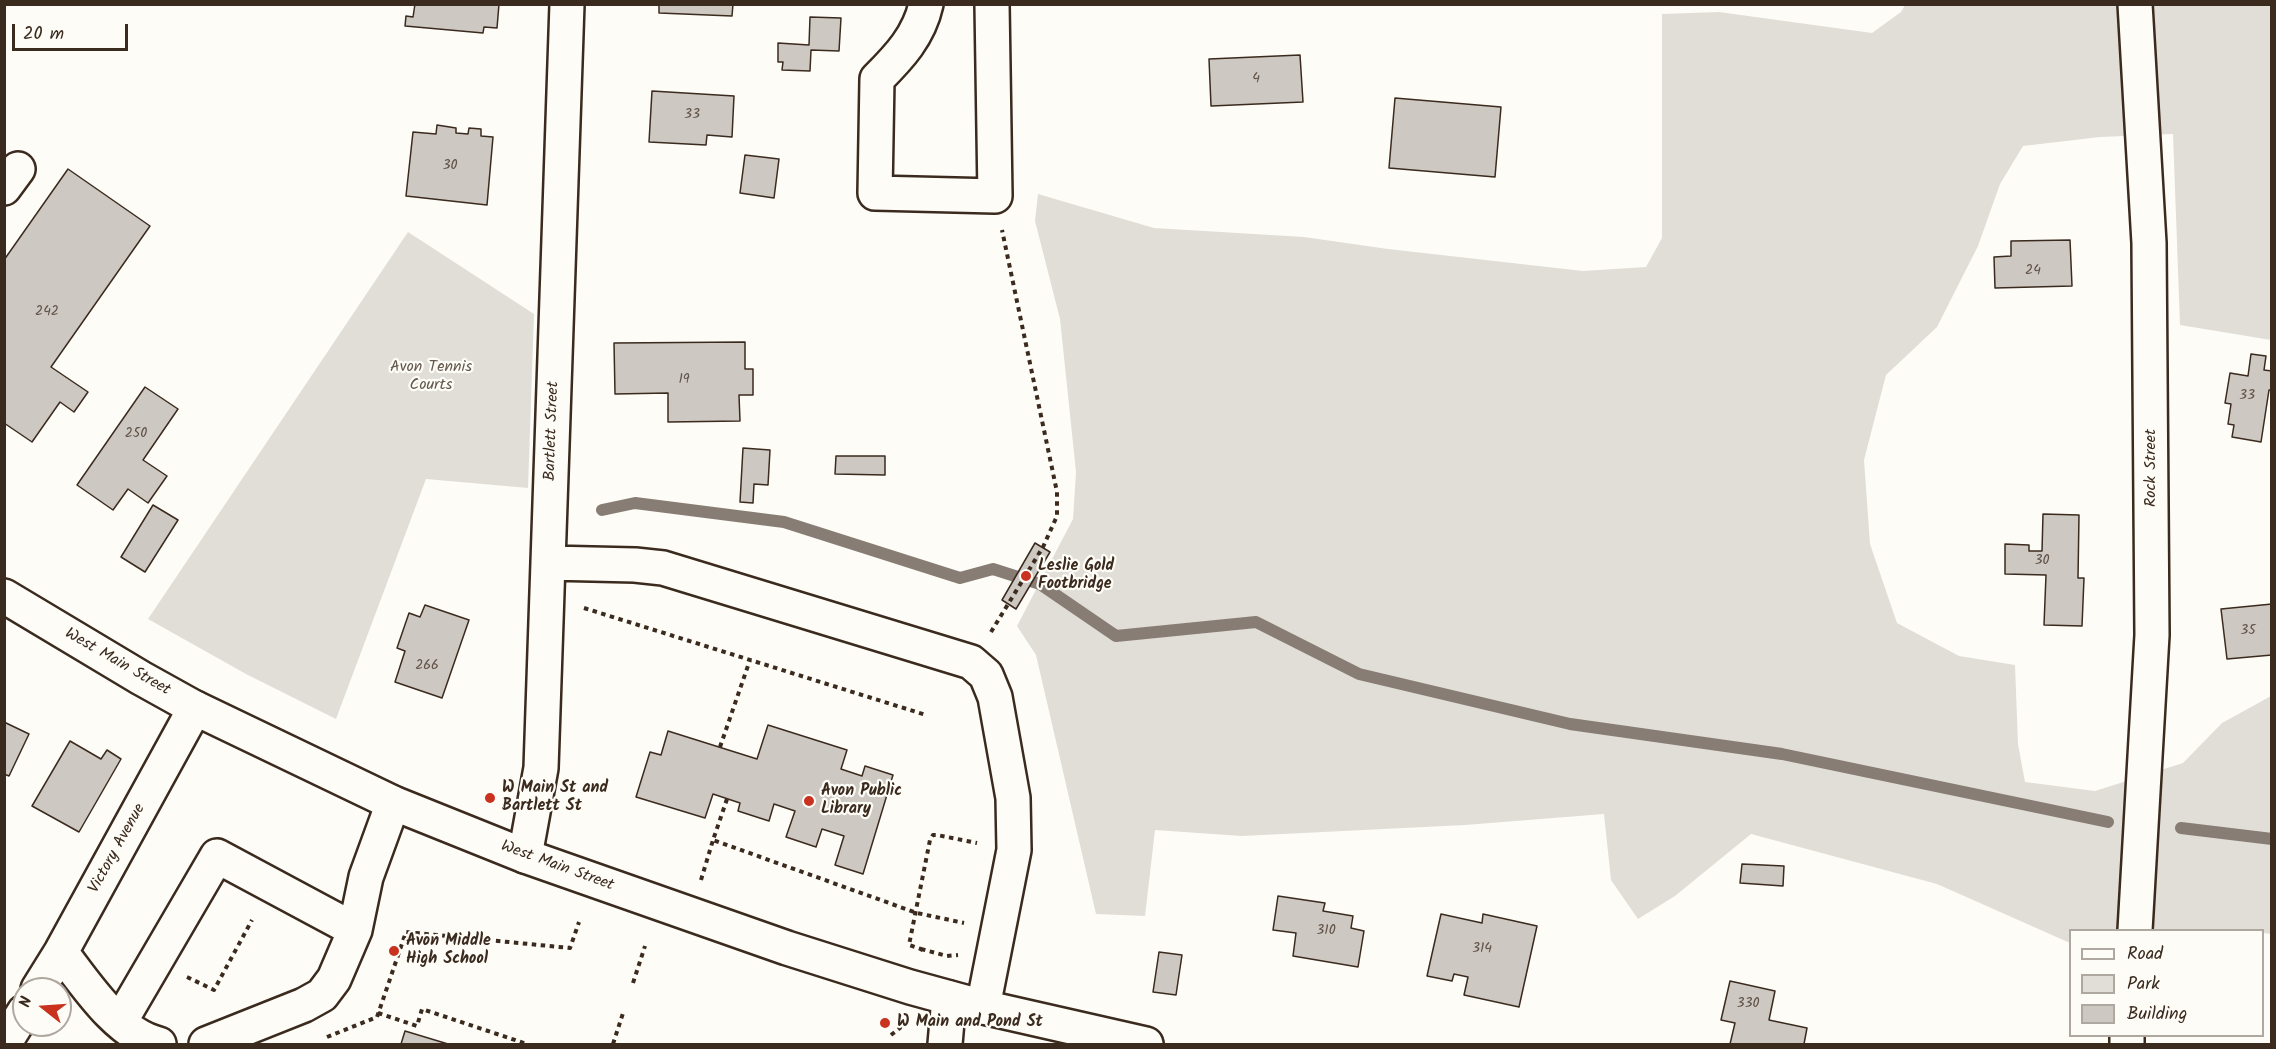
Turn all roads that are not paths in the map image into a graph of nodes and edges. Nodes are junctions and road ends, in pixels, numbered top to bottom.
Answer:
1 (567, 4) edge
2 (926, 4) edge
3 (992, 4) edge
4 (2135, 4) edge
5 (549, 564) junction
6 (4, 596) edge
7 (195, 708) junction
8 (393, 803) junction
9 (525, 856) junction
10 (2135, 929) edge
11 (355, 930) junction
12 (61, 952) junction
13 (45, 977) edge
14 (949, 998) junction
15 (983, 1007) junction
16 (120, 1022) junction
17 (12, 1031) edge
18 (4, 1044) edge
19 (159, 1044) edge
20 (206, 1044) edge
21 (945, 1044) edge
22 (1146, 1044) edge

1 - 5 street, Bartlett Street
2 - 3 street
4 - 10 street, Rock Street
5 - 9 street, Bartlett Street
5 - 15 street
6 - 7 street, West Main Street
7 - 8 street, West Main Street
7 - 12 street, Victory Avenue
8 - 9 street, West Main Street
8 - 11 street
9 - 14 street, West Main Street
11 - 16 street
11 - 20 street
12 - 13 street, Victory Avenue
12 - 16 street
14 - 15 street, West Main Street
14 - 21 street
15 - 22 street, West Main Street
16 - 19 street
17 - 18 street

